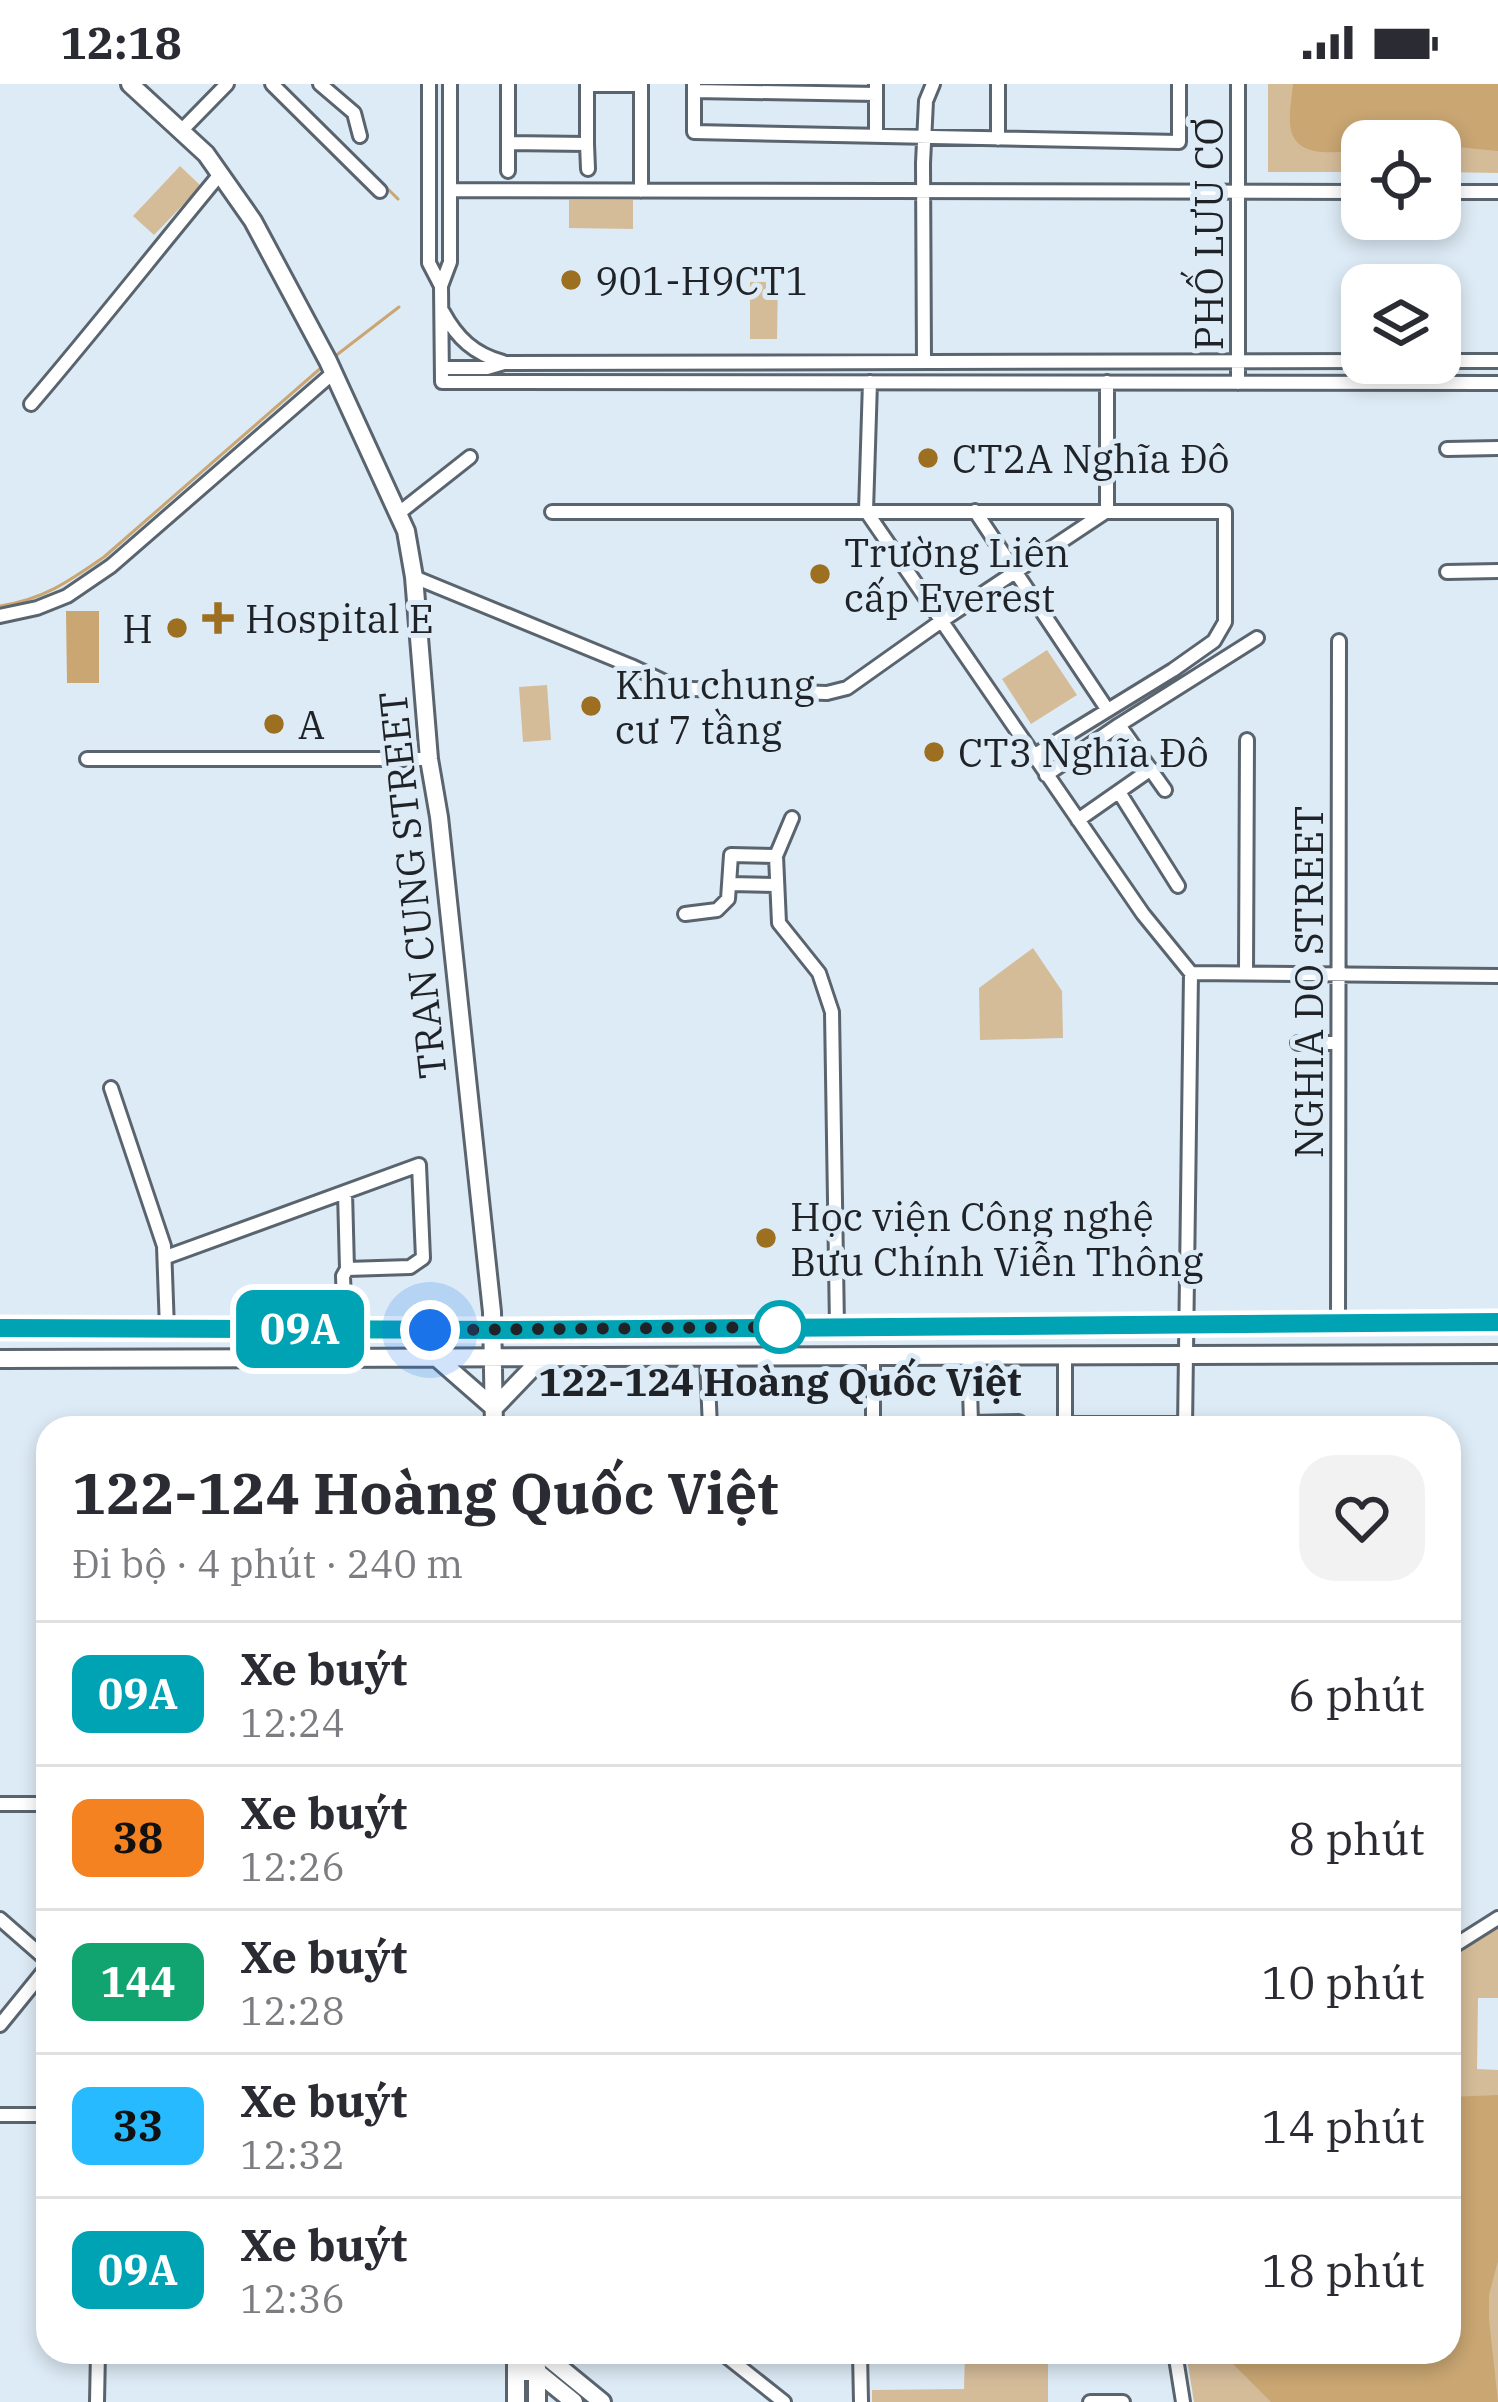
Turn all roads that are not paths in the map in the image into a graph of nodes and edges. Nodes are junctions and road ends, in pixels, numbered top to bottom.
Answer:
1 (130, 84) edge
2 (227, 84) edge
3 (272, 84) edge
4 (320, 84) edge
5 (429, 84) edge
6 (450, 84) edge
7 (508, 84) edge
8 (587, 84) edge
9 (933, 84) edge
10 (998, 84) edge
11 (1179, 84) edge
12 (1238, 84) edge
13 (641, 85) edge
14 (694, 88) edge
15 (876, 89) edge
16 (181, 131) junction
17 (876, 135) junction
18 (924, 135) junction
19 (360, 136) dead end
20 (998, 139) junction
21 (508, 143) junction
22 (587, 144) junction
23 (588, 169) dead end
24 (508, 171) dead end
25 (221, 173) junction
26 (451, 190) junction
27 (380, 191) dead end
28 (641, 191) junction
29 (923, 191) junction
30 (1239, 191) junction
31 (1341, 192) edge
32 (1461, 192) edge
33 (1498, 192) edge
34 (441, 286) junction
35 (441, 310) junction
36 (1238, 361) junction
37 (1341, 361) edge
38 (1461, 361) edge
39 (1498, 361) edge
40 (504, 362) junction
41 (923, 362) junction
42 (331, 368) junction
43 (442, 375) junction
44 (870, 382) junction
45 (1108, 382) junction
46 (1238, 383) junction
47 (1498, 383) edge
48 (31, 404) dead end
49 (1498, 448) edge
50 (1447, 449) dead end
51 (470, 457) dead end
52 (976, 511) junction
53 (1107, 511) junction
54 (552, 512) dead end
55 (866, 512) junction
56 (399, 513) junction
57 (1498, 571) edge
58 (1447, 572) dead end
59 (1015, 573) junction
60 (414, 578) junction
61 (0, 616) edge
62 (940, 622) junction
63 (1257, 638) dead end
64 (1339, 641) dead end
65 (668, 685) dead end
66 (692, 689) dead end
67 (1107, 709) junction
68 (1119, 725) junction
69 (1247, 740) dead end
70 (1033, 756) junction
71 (87, 759) dead end
72 (429, 759) junction
73 (1150, 769) junction
74 (1046, 775) junction
75 (1165, 790) dead end
76 (1119, 792) junction
77 (792, 818) dead end
78 (1078, 820) junction
79 (776, 856) junction
80 (730, 884) junction
81 (777, 885) junction
82 (1178, 886) dead end
83 (685, 914) dead end
84 (1191, 974) junction
85 (1246, 974) junction
86 (1338, 974) junction
87 (1498, 976) edge
88 (1298, 1043) dead end
89 (1338, 1043) junction
90 (110, 1088) dead end
91 (345, 1192) junction
92 (170, 1256) dead end
93 (347, 1269) junction
94 (1498, 1322) edge
95 (1337, 1323) junction
96 (1186, 1325) junction
97 (837, 1327) junction
98 (0, 1328) edge
99 (167, 1329) junction
100 (344, 1329) junction
101 (493, 1330) junction
102 (1498, 1354) edge
103 (1186, 1355) junction
104 (969, 1356) junction
105 (1065, 1356) junction
106 (542, 1358) junction
107 (707, 1358) junction
108 (873, 1358) junction
109 (0, 1359) edge
110 (438, 1359) junction
111 (493, 1359) junction
112 (494, 1408) junction
113 (494, 1416) edge
114 (709, 1416) edge
115 (873, 1416) edge
116 (968, 1416) edge
117 (1065, 1416) edge
118 (1185, 1416) edge
119 (0, 1804) edge
120 (36, 1804) edge
121 (1498, 1918) edge
122 (3, 1926) edge
123 (1461, 1941) edge
124 (36, 1953) edge
125 (36, 1978) edge
126 (0, 2025) edge
127 (0, 2115) edge
128 (36, 2115) edge
129 (98, 2364) edge
130 (516, 2364) edge
131 (538, 2364) edge
132 (554, 2364) edge
133 (737, 2364) edge
134 (860, 2364) edge
135 (1177, 2364) edge
136 (516, 2372) junction
137 (537, 2372) junction
138 (97, 2402) edge
139 (516, 2402) edge
140 (537, 2402) edge
141 (574, 2402) edge
142 (602, 2402) edge
143 (784, 2402) edge
144 (861, 2402) edge
145 (1090, 2402) edge
146 (1123, 2402) edge
147 (1183, 2402) edge

1 - 16 main road, TRAN CUNG STREET
2 - 16 street
3 - 27 street
4 - 19 street
5 - 34 street
6 - 26 street
7 - 21 street
8 - 13 street
8 - 22 street
9 - 18 street
10 - 20 street
11 - 20 street
12 - 30 street, PHỐ LƯU CƠ
13 - 28 street
14 - 15 street
14 - 17 street
15 - 17 street
16 - 25 main road, TRAN CUNG STREET
17 - 18 street
18 - 20 street
18 - 29 street
21 - 22 street
21 - 24 street
22 - 23 street
25 - 42 main road, TRAN CUNG STREET
25 - 48 street
26 - 28 street
26 - 34 street
28 - 29 street
29 - 30 street
29 - 41 street
30 - 31 street
30 - 36 street, PHỐ LƯU CƠ
32 - 33 street
34 - 35 street
35 - 40 street
35 - 43 street
36 - 37 street
36 - 41 street
36 - 46 street, PHỐ LƯU CƠ
38 - 39 street
40 - 41 street
40 - 43 street
42 - 56 main road, TRAN CUNG STREET
42 - 61 street
43 - 44 street
44 - 45 street
44 - 55 street
45 - 46 street
45 - 53 street
46 - 47 street
49 - 50 street
51 - 56 street
52 - 53 street
52 - 55 street
52 - 59 street
53 - 59 street
53 - 67 street
54 - 55 street
55 - 62 street
56 - 60 main road, TRAN CUNG STREET
57 - 58 street
59 - 62 street
59 - 67 street
60 - 65 street
60 - 72 main road, TRAN CUNG STREET
62 - 66 street
62 - 70 street
63 - 68 street
64 - 86 street, NGHIA DO STREET
67 - 70 street
68 - 73 street
68 - 74 street
69 - 85 street
70 - 74 street
71 - 72 street
72 - 101 main road, TRAN CUNG STREET
73 - 75 street
73 - 76 street
74 - 78 street
76 - 78 street
76 - 82 street
77 - 79 street
78 - 84 street
79 - 80 street
79 - 81 street
80 - 81 street
80 - 83 street
81 - 97 street
84 - 85 street
84 - 96 street
85 - 86 street
86 - 87 street
86 - 89 street, NGHIA DO STREET
88 - 89 street
89 - 95 street, NGHIA DO STREET
90 - 99 street
91 - 92 street
91 - 93 street
91 - 93 street
93 - 100 street
94 - 95 main road
95 - 96 main road
96 - 97 main road
96 - 103 street
97 - 101 main road
98 - 99 main road
99 - 100 main road
100 - 101 main road
101 - 111 main road, TRAN CUNG STREET
102 - 103 main road
103 - 105 main road
103 - 118 street
104 - 105 main road
104 - 108 main road
104 - 116 street
105 - 117 street
106 - 107 main road
106 - 111 main road
106 - 112 main road
107 - 108 main road
107 - 114 street
108 - 115 street
109 - 110 main road
110 - 111 main road
110 - 112 main road
111 - 112 main road, TRAN CUNG STREET
112 - 113 main road, TRAN CUNG STREET
119 - 120 street
121 - 123 street
122 - 124 street
125 - 126 street
127 - 128 street
129 - 138 street
130 - 136 main road
131 - 137 main road
132 - 142 main road
133 - 143 street
134 - 144 street
135 - 147 street
136 - 137 main road
136 - 139 main road
137 - 140 main road
137 - 141 main road
145 - 146 street

